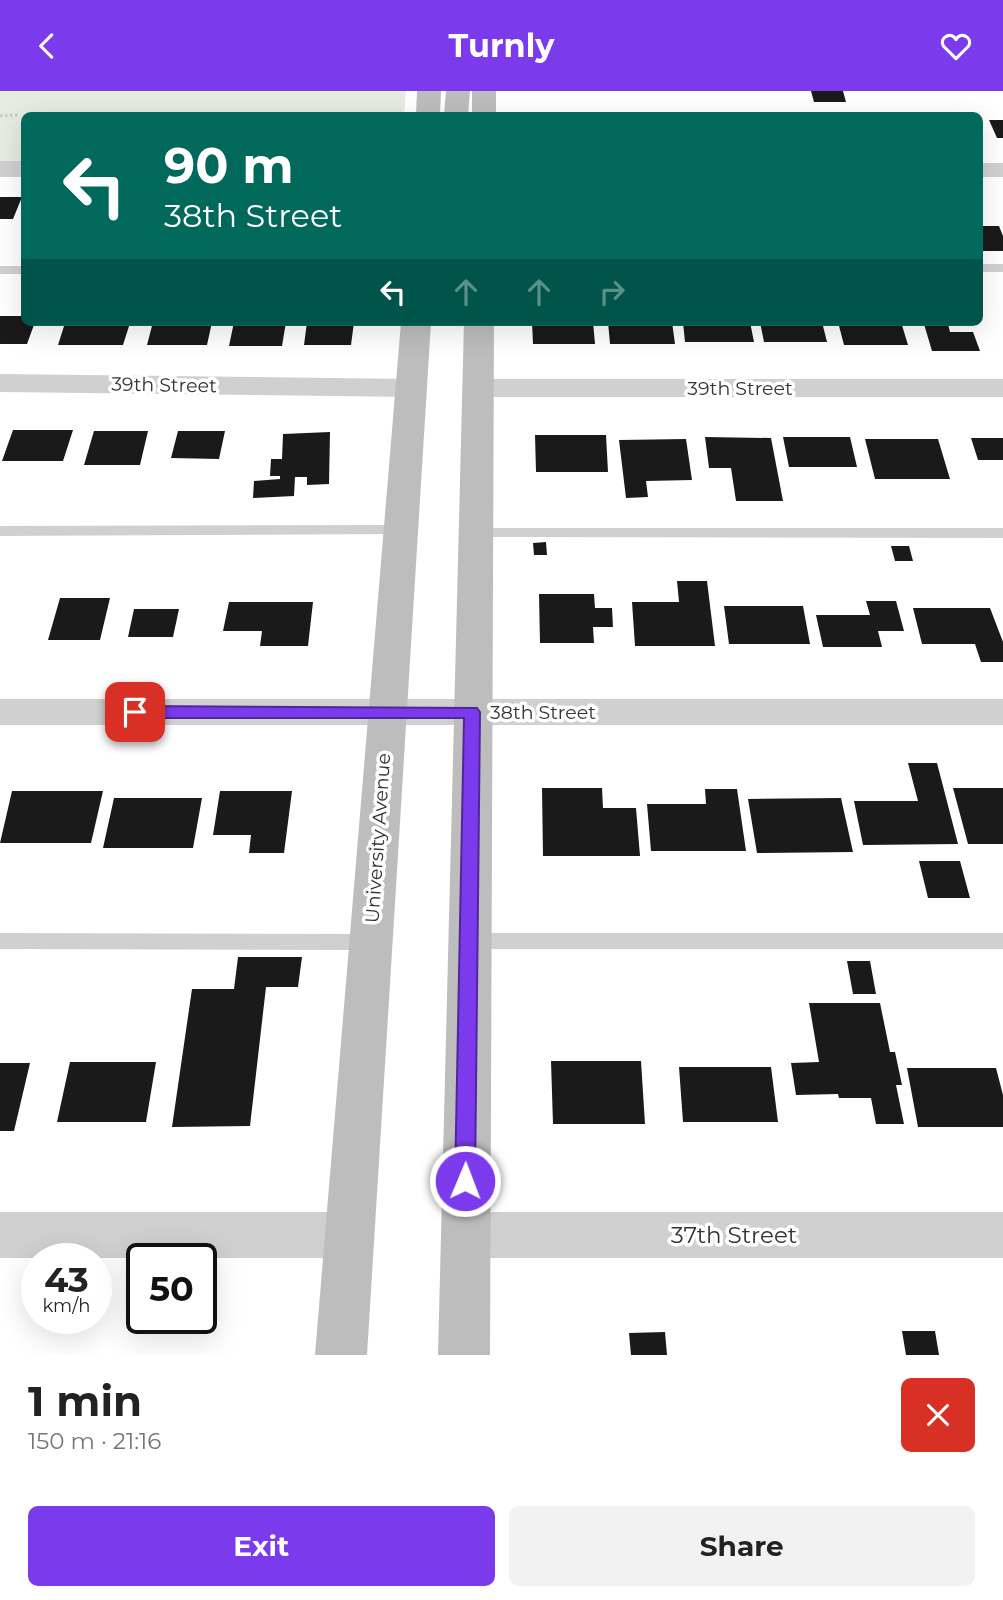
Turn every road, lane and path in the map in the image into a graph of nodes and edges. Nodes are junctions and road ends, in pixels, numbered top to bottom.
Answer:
1 (429, 91) edge
2 (458, 91) edge
3 (484, 91) edge
4 (428, 112) edge
5 (456, 112) edge
6 (484, 112) edge
7 (19, 115) dead end
8 (0, 116) edge
9 (0, 169) edge
10 (21, 169) edge
11 (983, 170) edge
12 (1003, 170) edge
13 (983, 268) edge
14 (1003, 268) edge
15 (0, 270) edge
16 (21, 270) edge
17 (416, 326) edge
18 (461, 326) edge
19 (479, 326) edge
20 (477, 380) junction
21 (0, 383) edge
22 (412, 388) junction
23 (1003, 388) edge
24 (401, 530) junction
25 (0, 531) edge
26 (475, 533) junction
27 (1003, 533) edge
28 (0, 712) edge
29 (387, 712) junction
30 (472, 712) junction
31 (1003, 712) edge
32 (0, 941) edge
33 (468, 941) junction
34 (1003, 941) edge
35 (370, 942) junction
36 (0, 1235) edge
37 (348, 1235) junction
38 (465, 1235) junction
39 (1003, 1235) edge
40 (341, 1355) edge
41 (464, 1355) edge

1 - 4 main road
2 - 5 main road
3 - 6 main road
7 - 8 path
9 - 10 street
11 - 12 street
13 - 14 lane
15 - 16 lane
17 - 22 main road, University Avenue
18 - 20 main road
19 - 20 main road
20 - 23 street, 39th Street
20 - 26 main road
21 - 22 street, 39th Street
22 - 24 main road, University Avenue
24 - 25 lane
24 - 29 main road, University Avenue
26 - 27 lane
26 - 30 main road
28 - 29 street, 38th Street
29 - 30 street, 38th Street
29 - 35 main road, University Avenue
30 - 31 street, 38th Street
30 - 33 main road
32 - 35 lane
33 - 34 lane
33 - 38 main road
35 - 37 main road, University Avenue
36 - 37 street
37 - 40 main road, University Avenue
38 - 39 street, 37th Street
38 - 41 main road

